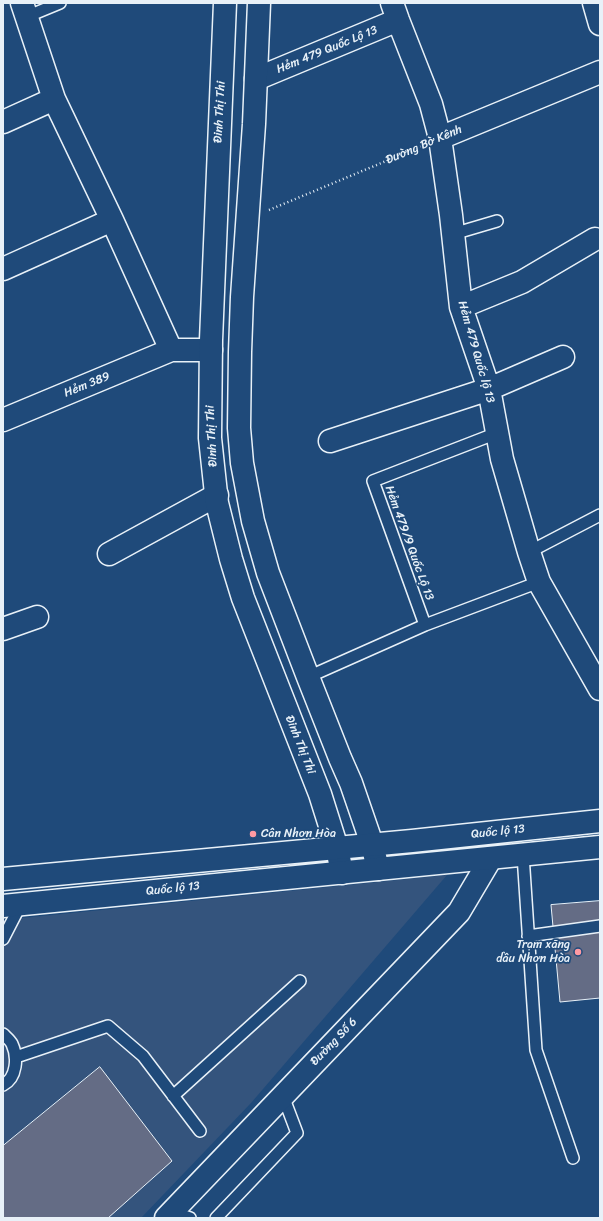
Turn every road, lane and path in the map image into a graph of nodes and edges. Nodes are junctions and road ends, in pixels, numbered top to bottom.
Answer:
1 (60, 3) edge
2 (225, 3) edge
3 (259, 3) edge
4 (594, 3) edge
5 (24, 10) edge
6 (395, 12) edge
7 (600, 24) edge
8 (600, 72) edge
9 (256, 79) junction
10 (54, 99) junction
11 (3, 122) edge
12 (440, 138) junction
13 (248, 219) junction
14 (112, 220) junction
15 (497, 221) dead end
16 (454, 234) junction
17 (595, 239) dead end
18 (3, 269) edge
19 (461, 307) junction
20 (171, 350) junction
21 (211, 350) junction
22 (563, 357) dead end
23 (489, 389) junction
24 (3, 420) edge
25 (497, 433) junction
26 (330, 441) dead end
27 (216, 495) junction
28 (600, 515) edge
29 (529, 552) junction
30 (109, 554) dead end
31 (539, 582) junction
32 (38, 617) dead end
33 (425, 624) junction
34 (3, 629) edge
35 (308, 677) junction
36 (600, 689) edge
37 (600, 821) edge
38 (372, 844) junction
39 (600, 847) edge
40 (337, 848) junction
41 (523, 855) junction
42 (491, 858) junction
43 (378, 869) junction
44 (342, 873) junction
45 (3, 879) edge
46 (12, 905) edge
47 (600, 926) edge
48 (528, 936) junction
49 (3, 939) edge
50 (300, 981) dead end
51 (3, 1034) edge
52 (16, 1057) junction
53 (3, 1085) edge
54 (174, 1096) junction
55 (283, 1096) junction
56 (200, 1131) dead end
57 (573, 1158) dead end
58 (176, 1216) edge
59 (216, 1218) edge

1 - 5 lane
2 - 21 main road, Đinh Thị Thi
3 - 9 main road
4 - 7 main road
5 - 10 main road
6 - 9 main road, Hẻm 479 Quốc Lộ 13
6 - 12 main road, Hẻm 479 Quốc lộ 13
8 - 12 main road, Đường Bờ Kênh
9 - 13 main road
10 - 11 main road
10 - 14 main road
12 - 13 path, Đường Bờ Kênh
12 - 16 main road, Hẻm 479 Quốc lộ 13
13 - 35 main road
14 - 18 main road
14 - 20 main road
15 - 16 lane
16 - 19 main road, Hẻm 479 Quốc lộ 13
17 - 19 main road
19 - 23 main road, Hẻm 479 Quốc lộ 13
20 - 21 main road
20 - 24 main road, Hẻm 389
21 - 27 main road, Đinh Thị Thi
22 - 23 main road
23 - 25 main road, Hẻm 479 Quốc lộ 13
23 - 26 main road
25 - 29 main road, Hẻm 479 Quốc lộ 13
25 - 33 lane, Hẻm 479/9 Quốc Lộ 13
27 - 30 main road
27 - 40 main road, Đinh Thị Thi
28 - 29 lane
29 - 31 main road, Hẻm 479 Quốc lộ 13
31 - 33 lane
31 - 36 main road, Hẻm 479 Quốc lộ 13
32 - 34 main road
33 - 35 lane
35 - 38 main road
37 - 38 main road, Quốc lộ 13
38 - 40 main road, Quốc lộ 13
38 - 43 main road
39 - 41 main road, Quốc lộ 13
40 - 44 main road
40 - 45 main road, Quốc lộ 13
41 - 42 main road, Quốc lộ 13
41 - 48 lane
42 - 43 main road, Quốc lộ 13
42 - 55 main road, Đường Số 6
43 - 44 main road, Quốc lộ 13
44 - 46 main road, Quốc lộ 13
46 - 49 lane
47 - 48 lane
48 - 57 lane
50 - 54 lane
51 - 52 lane
52 - 53 lane
52 - 54 lane
54 - 56 lane
55 - 58 main road, Đường Số 6
55 - 59 lane

